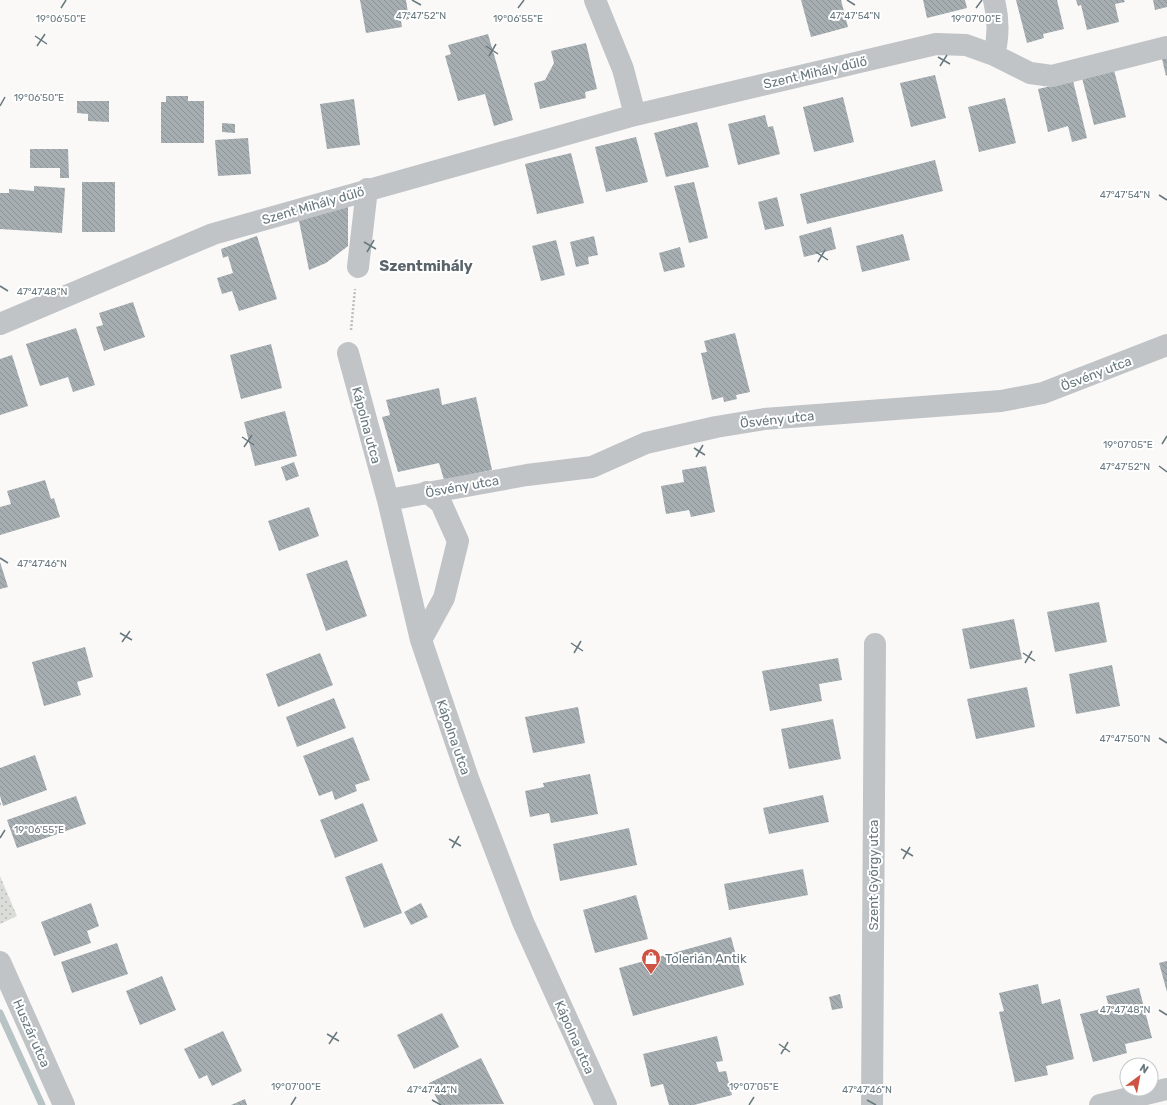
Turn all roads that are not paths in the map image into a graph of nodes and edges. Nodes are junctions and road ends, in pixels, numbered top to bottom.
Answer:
1 (594, 0) edge
2 (994, 0) edge
3 (1167, 47) edge
4 (994, 55) junction
5 (635, 115) junction
6 (367, 189) junction
7 (358, 267) road end
8 (0, 324) edge
9 (1167, 345) edge
10 (348, 353) road end
11 (427, 492) junction
12 (388, 500) junction
13 (420, 640) junction
14 (875, 644) dead end
15 (0, 962) edge
16 (1167, 1089) edge
17 (64, 1105) edge
18 (606, 1105) edge
19 (872, 1105) edge
20 (1100, 1105) edge

1 - 5 street
2 - 4 street
3 - 4 street, Szent Mihály dűlő
4 - 5 street, Szent Mihály dűlő
5 - 6 street, Szent Mihály dűlő
6 - 7 street
6 - 8 street, Szent Mihály dűlő
9 - 11 street, Ösvény utca
10 - 12 street, Kápolna utca
11 - 12 street, Ösvény utca
11 - 13 street
12 - 13 street, Kápolna utca
13 - 18 street, Kápolna utca
14 - 19 street, Szent György utca
15 - 17 street, Huszár utca
16 - 20 street

